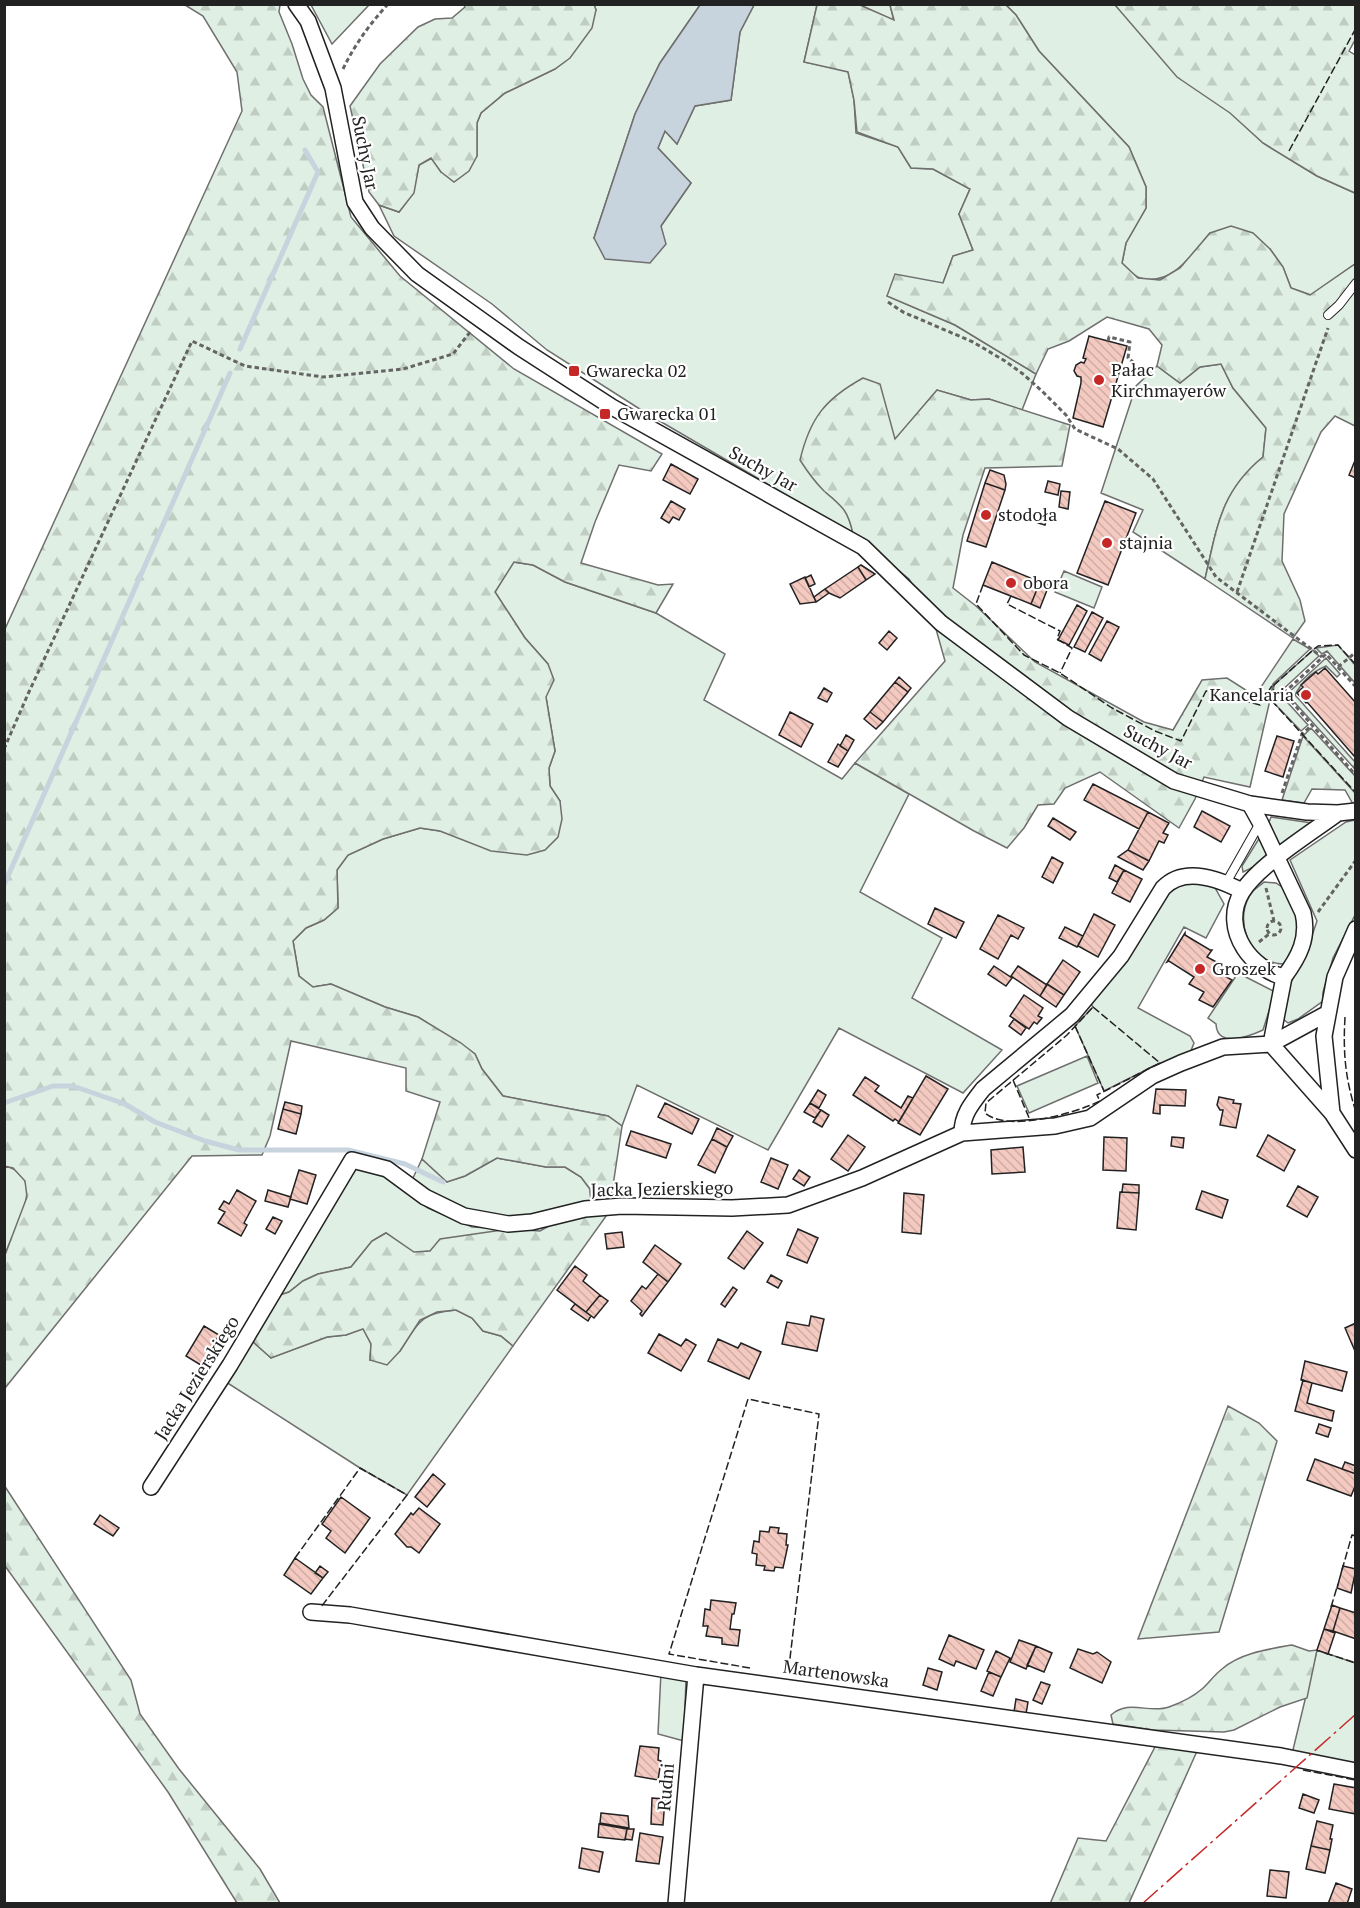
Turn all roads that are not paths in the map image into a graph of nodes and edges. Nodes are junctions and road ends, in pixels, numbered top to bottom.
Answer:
1 (296, 4) edge
2 (1356, 283) edge
3 (1328, 315) road end
4 (1250, 804) junction
5 (1356, 811) edge
6 (1338, 813) junction
7 (1260, 822) junction
8 (1277, 857) junction
9 (1226, 883) junction
10 (1242, 891) junction
11 (1356, 929) edge
12 (1284, 977) junction
13 (1328, 1013) junction
14 (1271, 1044) junction
15 (1332, 1113) junction
16 (962, 1133) junction
17 (1356, 1150) edge
18 (151, 1487) dead end
19 (311, 1612) dead end
20 (696, 1675) junction
21 (1356, 1772) edge
22 (676, 1904) edge

1 - 4 street, Suchy Jar
2 - 3 lane
4 - 6 street, Suchy Jar
4 - 7 street
5 - 6 street, Suchy Jar
6 - 8 street
7 - 8 street
7 - 9 lane
8 - 10 street
8 - 12 street
9 - 10 street
9 - 16 street
10 - 12 street
11 - 13 street
12 - 14 street
13 - 14 street
13 - 15 street
14 - 15 street
14 - 16 street
15 - 17 street
16 - 18 street, Jacka Jezierskiego
19 - 20 street, Martenowska
20 - 21 street, Martenowska
20 - 22 street, Rudni

